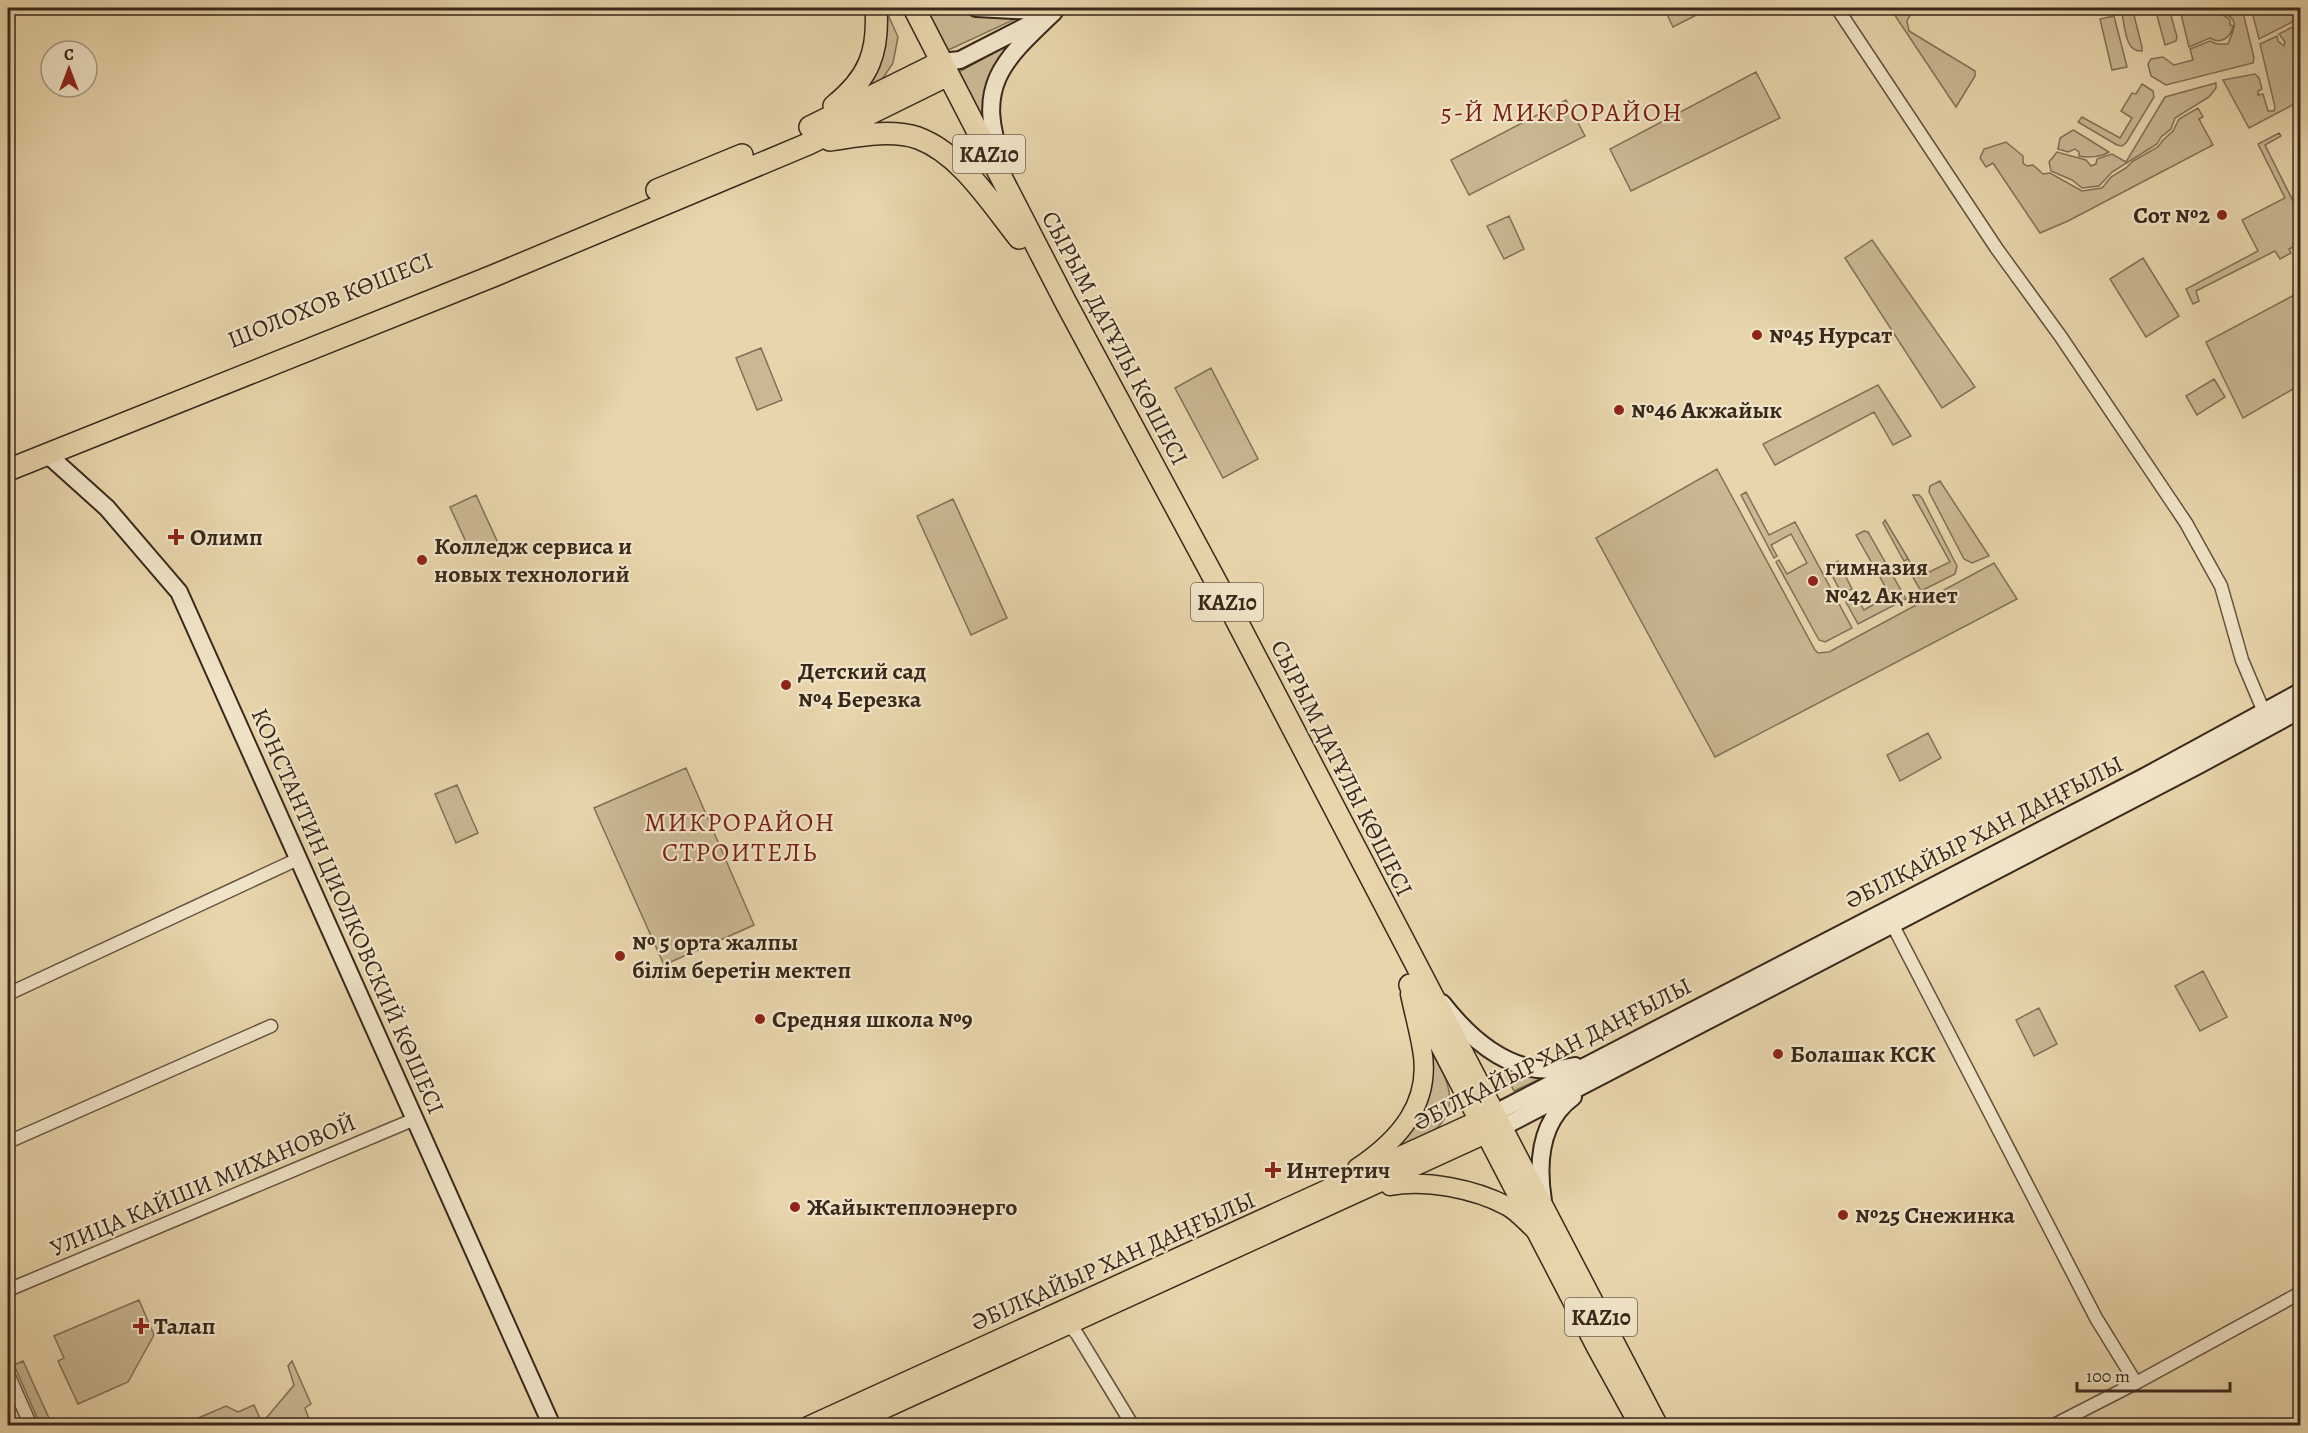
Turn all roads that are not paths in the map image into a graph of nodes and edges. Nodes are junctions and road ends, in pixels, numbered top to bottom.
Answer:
1 (876, 8) edge
2 (898, 8) edge
3 (914, 8) edge
4 (976, 8) edge
5 (1837, 8) edge
6 (1058, 10) edge
7 (943, 69) junction
8 (804, 137) junction
9 (1024, 236) junction
10 (44, 448) junction
11 (8, 454) edge
12 (8, 470) edge
13 (2301, 692) edge
14 (2301, 710) edge
15 (2269, 718) junction
16 (298, 859) junction
17 (1888, 917) junction
18 (1414, 977) junction
19 (8, 994) edge
20 (271, 1026) dead end
21 (1599, 1068) junction
22 (415, 1119) junction
23 (1490, 1124) junction
24 (8, 1142) edge
25 (1364, 1191) junction
26 (1316, 1195) junction
27 (1544, 1209) junction
28 (1538, 1233) junction
29 (8, 1290) edge
30 (2301, 1293) edge
31 (1063, 1318) junction
32 (8, 1374) edge
33 (2136, 1383) junction
34 (31, 1425) edge
35 (552, 1425) edge
36 (808, 1425) edge
37 (847, 1425) edge
38 (1133, 1425) edge
39 (1641, 1425) edge
40 (1658, 1425) edge
41 (2052, 1425) edge

1 - 8 highway
2 - 7 highway, СЫРЫМ ДАТҰЛЫ КӨШЕСІ / KAZ10
3 - 7 highway, СЫРЫМ ДАТҰЛЫ КӨШЕСІ / KAZ10
4 - 6 main road
5 - 15 street
6 - 7 main road
6 - 9 main road
7 - 8 highway
7 - 9 highway, СЫРЫМ ДАТҰЛЫ КӨШЕСІ / KAZ10
8 - 9 highway
8 - 10 highway, ШОЛОХОВ КӨШЕСІ
8 - 10 highway, ШОЛОХОВ КӨШЕСІ
9 - 18 highway, СЫРЫМ ДАТҰЛЫ КӨШЕСІ / KAZ10
10 - 11 highway, ШОЛОХОВ КӨШЕСІ
10 - 12 highway, ШОЛОХОВ КӨШЕСІ
10 - 16 main road, КОНСТАНТИН ЦИОЛКОВСКИЙ КӨШЕСІ
13 - 15 main road, ӘБІЛҚАЙЫР ХАН ДАҢҒЫЛЫ
14 - 15 main road, ӘБІЛҚАЙЫР ХАН ДАҢҒЫЛЫ
15 - 17 main road, ӘБІЛҚАЙЫР ХАН ДАҢҒЫЛЫ
16 - 19 street
16 - 22 main road, КОНСТАНТИН ЦИОЛКОВСКИЙ КӨШЕСІ
17 - 21 main road, ӘБІЛҚАЙЫР ХАН ДАҢҒЫЛЫ
17 - 33 street
18 - 21 main road
18 - 23 highway, СЫРЫМ ДАТҰЛЫ КӨШЕСІ / KAZ10
18 - 26 main road
20 - 24 street
21 - 23 main road, ӘБІЛҚАЙЫР ХАН ДАҢҒЫЛЫ
21 - 27 main road
22 - 29 street, УЛИЦА КАЙШИ МИХАНОВОЙ
22 - 35 main road, КОНСТАНТИН ЦИОЛКОВСКИЙ КӨШЕСІ
23 - 25 main road, ӘБІЛҚАЙЫР ХАН ДАҢҒЫЛЫ
23 - 26 main road, ӘБІЛҚАЙЫР ХАН ДАҢҒЫЛЫ
23 - 27 highway, СЫРЫМ ДАТҰЛЫ КӨШЕСІ / KAZ10
23 - 28 highway, СЫРЫМ ДАТҰЛЫ КӨШЕСІ / KAZ10
25 - 28 main road
25 - 31 main road, ӘБІЛҚАЙЫР ХАН ДАҢҒЫЛЫ
26 - 31 main road, ӘБІЛҚАЙЫР ХАН ДАҢҒЫЛЫ
27 - 40 highway, СЫРЫМ ДАТҰЛЫ КӨШЕСІ / KAZ10
28 - 39 highway, СЫРЫМ ДАТҰЛЫ КӨШЕСІ / KAZ10
30 - 33 street
31 - 36 main road, ӘБІЛҚАЙЫР ХАН ДАҢҒЫЛЫ
31 - 37 main road, ӘБІЛҚАЙЫР ХАН ДАҢҒЫЛЫ
31 - 38 street
32 - 34 street
33 - 41 street

